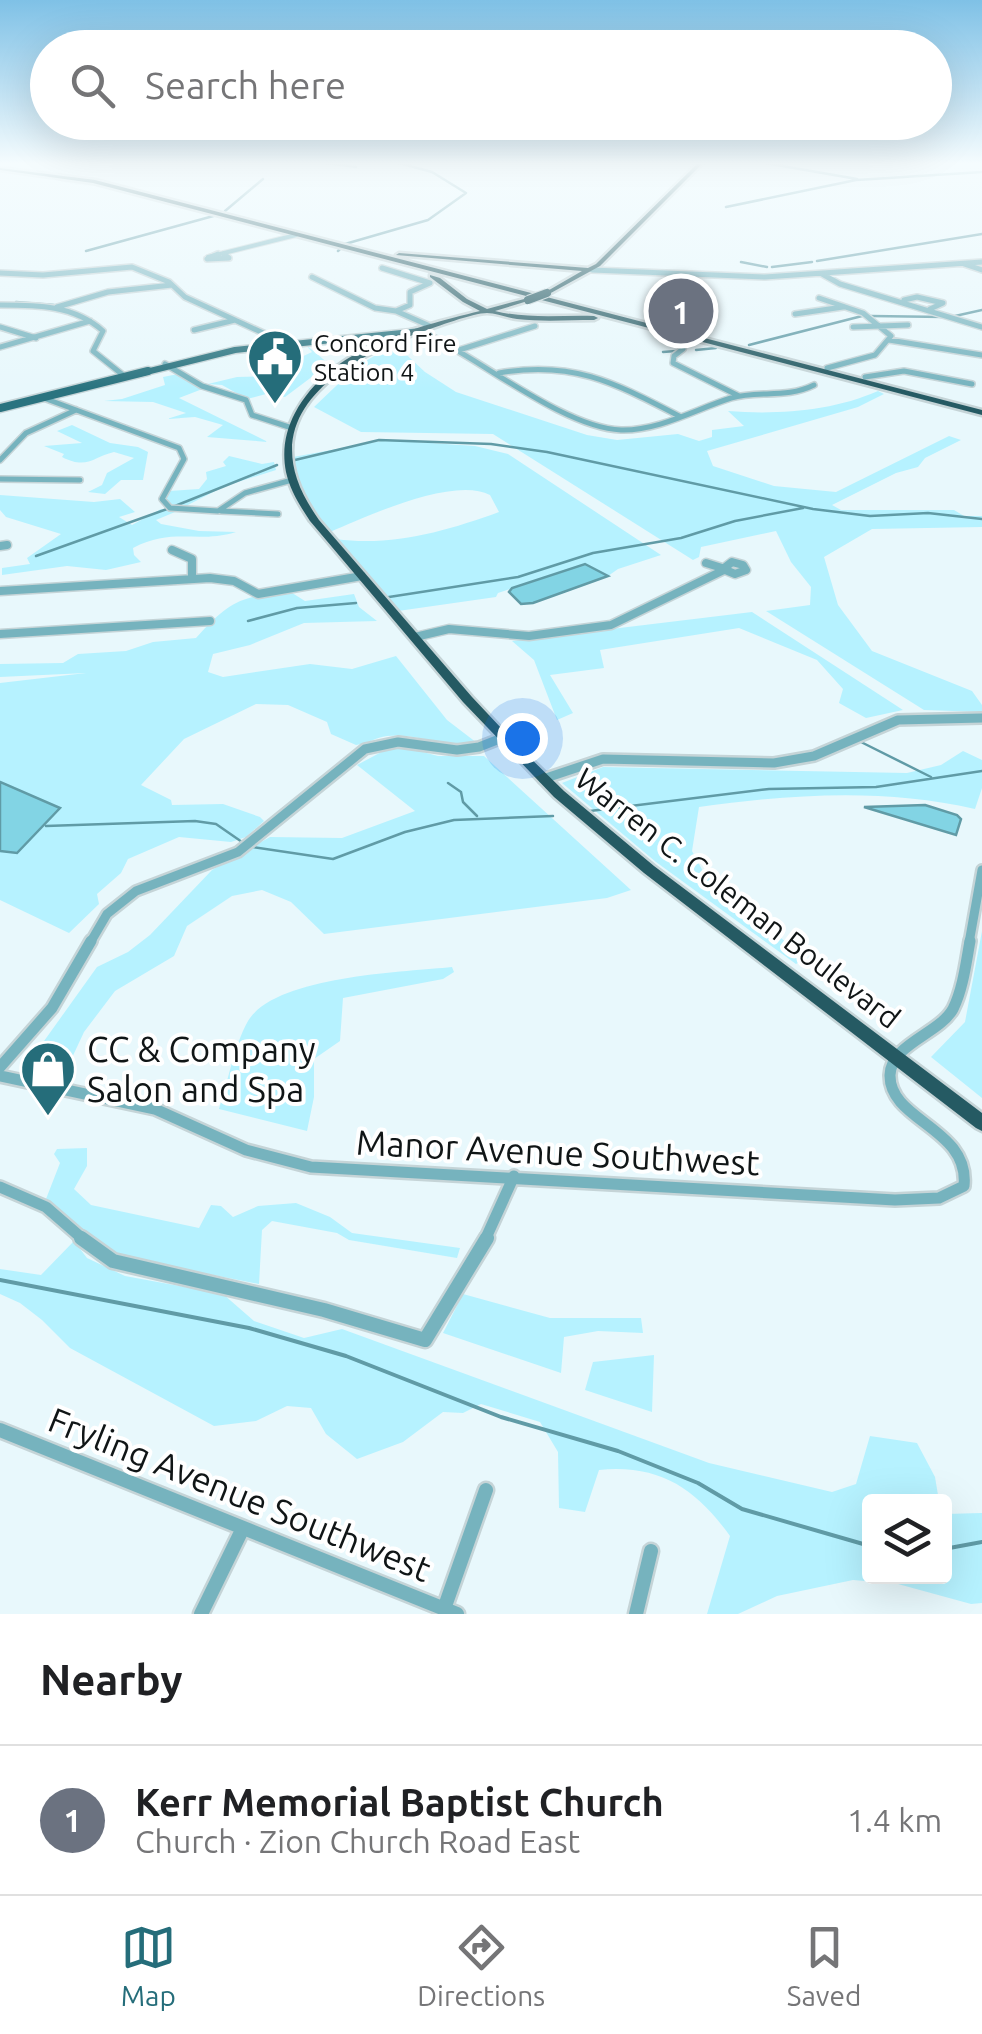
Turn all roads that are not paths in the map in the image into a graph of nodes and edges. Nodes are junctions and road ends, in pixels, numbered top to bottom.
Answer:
1 (283, 238) edge
2 (309, 238) edge
3 (319, 238) edge
4 (625, 238) edge
5 (347, 246) junction
6 (223, 254) dead end
7 (368, 254) junction
8 (962, 262) junction
9 (982, 266) edge
10 (382, 268) dead end
11 (592, 270) junction
12 (820, 272) junction
13 (0, 273) edge
14 (312, 277) dead end
15 (485, 282) junction
16 (172, 285) junction
17 (820, 298) dead end
18 (901, 300) junction
19 (0, 305) edge
20 (846, 307) junction
21 (54, 308) junction
22 (928, 309) junction
23 (488, 311) junction
24 (396, 312) junction
25 (795, 314) dead end
26 (235, 320) junction
27 (982, 320) edge
28 (90, 321) junction
29 (634, 323) junction
30 (970, 323) junction
31 (908, 325) dead end
32 (535, 326) dead end
33 (883, 326) junction
34 (0, 327) edge
35 (853, 327) dead end
36 (982, 327) edge
37 (422, 328) junction
38 (194, 330) dead end
39 (397, 335) junction
40 (39, 338) junction
41 (889, 340) junction
42 (958, 342) dead end
43 (284, 344) junction
44 (0, 346) edge
45 (950, 348) junction
46 (684, 349) dead end
47 (459, 350) junction
48 (982, 355) edge
49 (165, 364) junction
50 (342, 367) junction
51 (827, 368) junction
52 (499, 373) junction
53 (124, 375) junction
54 (863, 379) junction
55 (972, 384) dead end
56 (814, 385) dead end
57 (738, 396) junction
58 (41, 397) junction
59 (0, 408) edge
60 (980, 409) edge
61 (76, 410) junction
62 (679, 416) junction
63 (292, 428) junction
64 (0, 460) edge
65 (0, 479) edge
66 (80, 480) dead end
67 (292, 480) junction
68 (218, 510) junction
69 (278, 514) dead end
70 (172, 550) dead end
71 (706, 564) dead end
72 (724, 569) junction
73 (749, 572) dead end
74 (362, 576) junction
75 (192, 579) junction
76 (0, 591) edge
77 (210, 621) dead end
78 (0, 634) edge
79 (414, 637) junction
80 (982, 718) edge
81 (502, 738) junction
82 (544, 779) junction
83 (982, 870) edge
84 (896, 1058) junction
85 (0, 1067) edge
86 (0, 1076) edge
87 (982, 1123) edge
88 (514, 1176) junction
89 (0, 1187) edge
90 (425, 1340) joint
91 (0, 1430) edge
92 (486, 1490) dead end
93 (242, 1528) junction
94 (651, 1551) dead end
95 (451, 1612) edge
96 (201, 1614) edge
97 (636, 1614) edge

1 - 6 street
2 - 7 highway
3 - 5 highway
4 - 11 highway
5 - 11 highway
5 - 15 highway
7 - 23 highway
7 - 29 highway
8 - 9 street
8 - 9 street
8 - 12 street
10 - 24 street
11 - 12 street
11 - 15 highway
11 - 23 highway, bridge
12 - 18 street
13 - 16 street
14 - 24 street
15 - 51 highway
16 - 21 street
16 - 26 street
17 - 20 street
18 - 22 street
18 - 22 street
19 - 21 street
20 - 25 street
20 - 33 street
21 - 28 street
22 - 30 street
23 - 29 highway
23 - 37 highway
24 - 37 street
26 - 38 street
26 - 43 street
27 - 30 street
28 - 40 street
28 - 53 street
29 - 54 highway
30 - 36 street
31 - 33 street
32 - 47 street
33 - 35 street
33 - 41 street
34 - 40 street
37 - 39 highway
37 - 47 street
37 - 50 highway
39 - 43 main road
39 - 50 highway
40 - 44 street
41 - 45 street
41 - 51 street
42 - 45 street
43 - 49 main road
45 - 48 street
46 - 57 street
47 - 52 street
49 - 53 main road
49 - 63 street
50 - 63 highway
51 - 54 highway
52 - 62 street
52 - 62 street
53 - 58 main road
54 - 55 street
54 - 60 highway
54 - 60 highway
56 - 57 street
57 - 62 street
58 - 59 main road
58 - 61 street
61 - 64 street
61 - 68 street
63 - 67 highway
65 - 66 street
67 - 68 street
67 - 74 highway, Warren C. Coleman Boulevard
68 - 69 street
70 - 75 street
71 - 72 street
72 - 73 street
72 - 79 street
74 - 75 street
74 - 79 highway, Warren C. Coleman Boulevard
75 - 76 street
77 - 78 street
79 - 81 highway, Warren C. Coleman Boulevard
80 - 82 street
81 - 82 highway, Warren C. Coleman Boulevard
81 - 85 street
82 - 84 highway, Warren C. Coleman Boulevard
83 - 84 street
84 - 87 highway, Warren C. Coleman Boulevard
84 - 88 street, Manor Avenue Southwest
86 - 88 street, Manor Avenue Southwest
88 - 90 street
89 - 90 street
91 - 93 street, Fryling Avenue Southwest
92 - 95 street
93 - 95 street, Fryling Avenue Southwest
93 - 96 street
94 - 97 street

